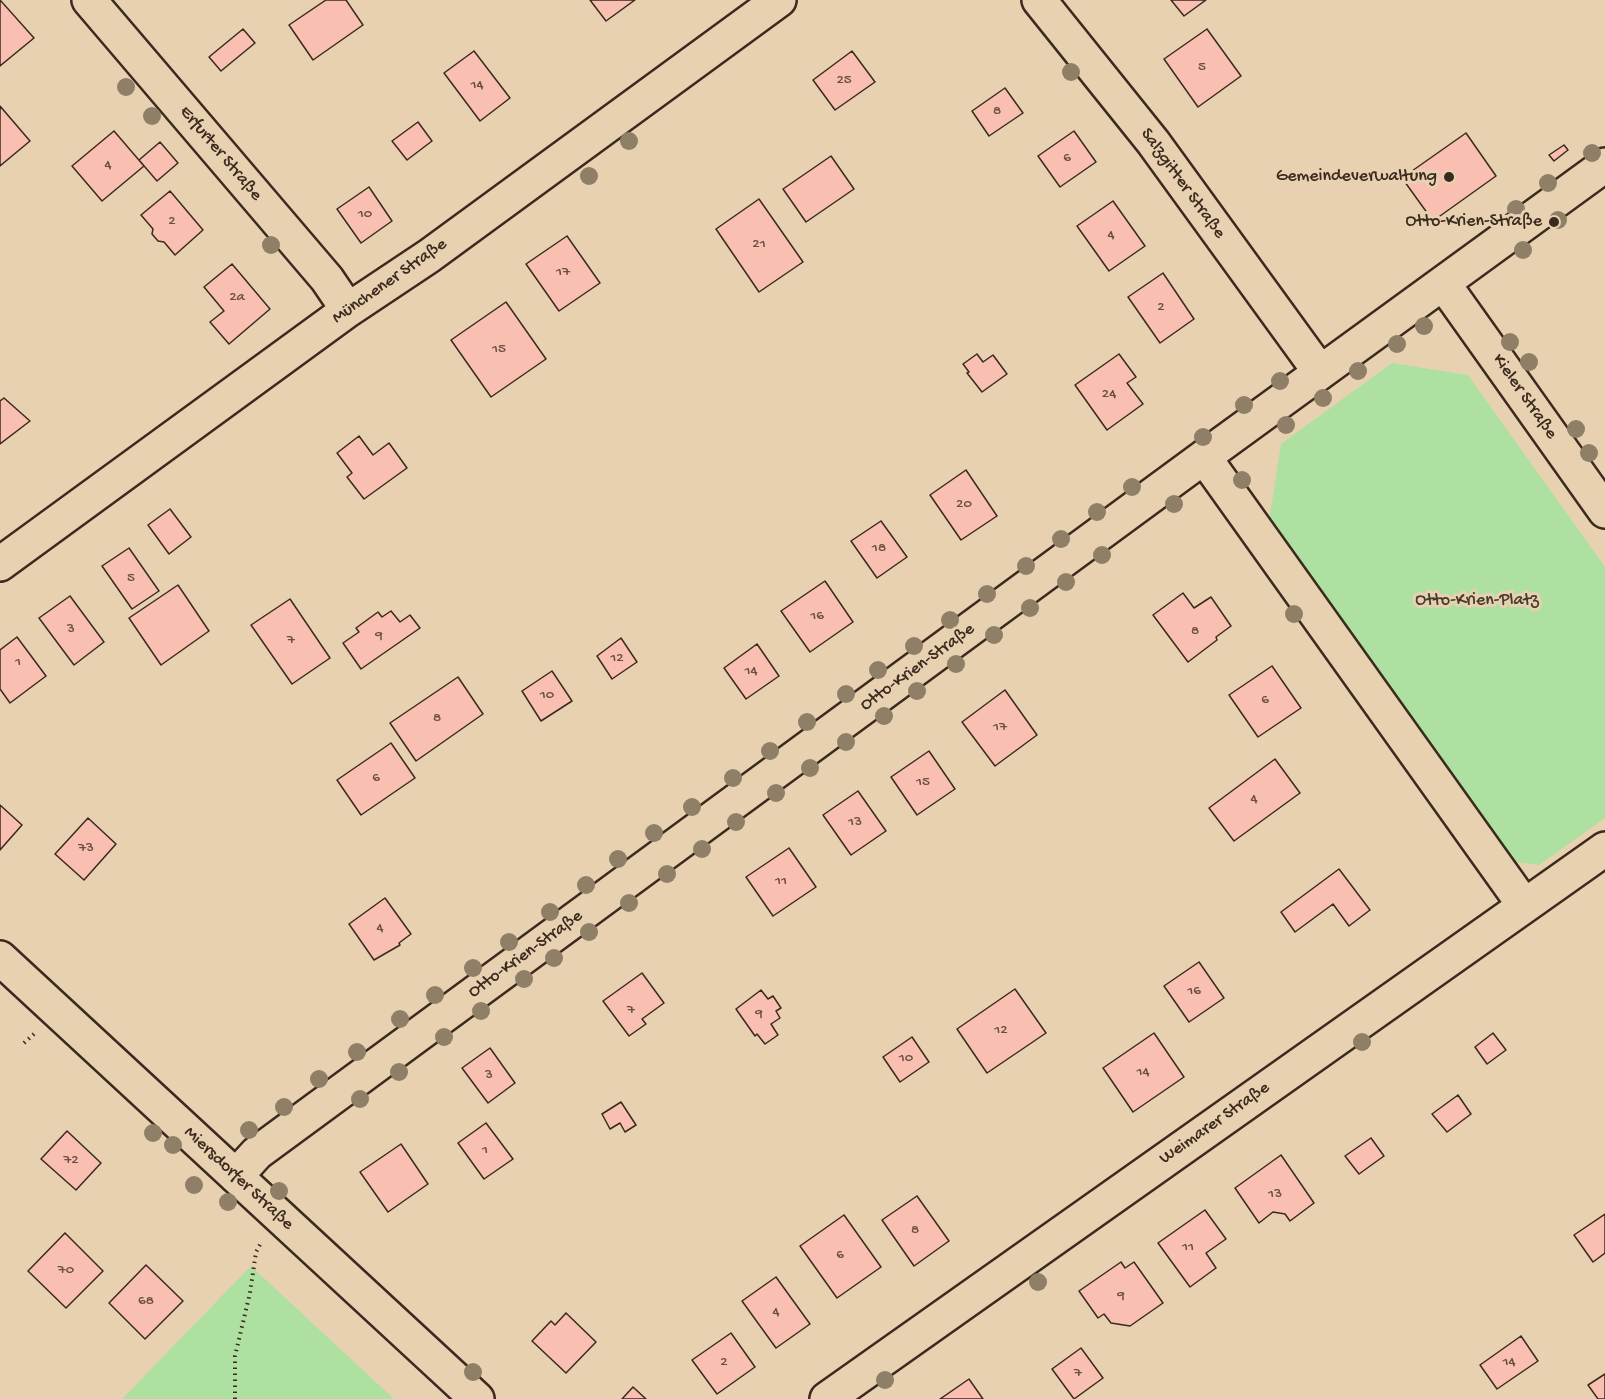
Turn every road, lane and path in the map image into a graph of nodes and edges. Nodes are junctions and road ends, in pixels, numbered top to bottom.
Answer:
1 (89, 0) edge
2 (779, 0) edge
3 (1039, 0) edge
4 (1605, 165) edge
5 (1443, 283) junction
6 (348, 310) junction
7 (1320, 372) junction
8 (1204, 457) junction
9 (1605, 511) edge
10 (0, 564) edge
11 (1605, 849) edge
12 (1524, 905) junction
13 (0, 958) edge
14 (236, 1176) junction
15 (276, 1214) junction
16 (235, 1399) edge
17 (477, 1399) edge
18 (826, 1399) edge

1 - 6 street, Erfurter Straße
2 - 6 street, Münchener Straße
3 - 7 street, Salzgitter Straße
4 - 5 street, Otto-Krien-Straße
5 - 7 street, Otto-Krien-Straße
5 - 9 street, Kieler Straße
6 - 10 street, Münchener Straße
7 - 8 street, Otto-Krien-Straße
8 - 12 street
8 - 14 street, Otto-Krien-Straße
11 - 12 street, Weimarer Straße
12 - 18 street, Weimarer Straße
13 - 14 street, Miersdorfer Straße
14 - 15 street, Miersdorfer Straße
15 - 16 path
15 - 17 street, Miersdorfer Straße

